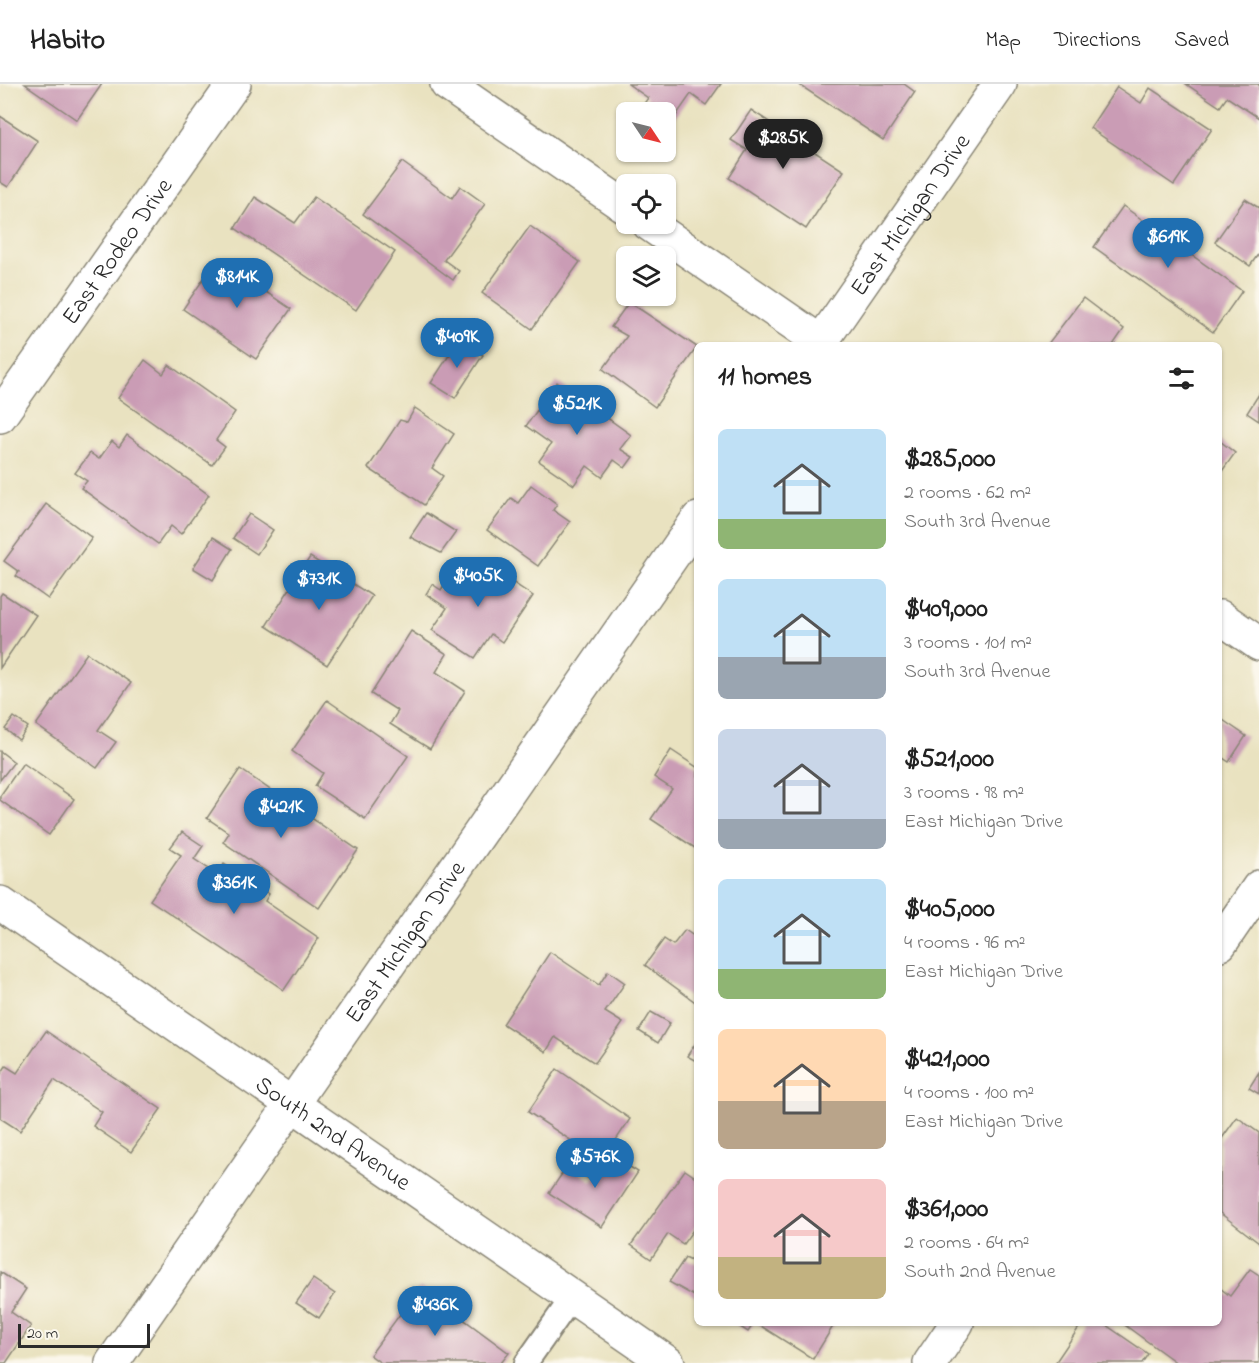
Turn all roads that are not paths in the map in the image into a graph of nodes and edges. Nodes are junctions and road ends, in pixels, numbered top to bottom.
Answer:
1 (234, 84) edge
2 (447, 84) edge
3 (1000, 84) edge
4 (616, 200) edge
5 (663, 234) edge
6 (818, 342) edge
7 (822, 342) edge
8 (0, 416) edge
9 (694, 525) edge
10 (1222, 618) edge
11 (1259, 644) edge
12 (1259, 887) edge
13 (0, 903) edge
14 (1222, 941) edge
15 (292, 1104) junction
16 (573, 1296) junction
17 (955, 1326) edge
18 (112, 1363) edge
19 (526, 1363) edge
20 (668, 1363) edge
21 (930, 1363) edge

1 - 8 street, East Rodeo Drive
2 - 4 street
3 - 7 street, East Michigan Drive
5 - 6 street
9 - 15 street, East Michigan Drive
10 - 11 street
12 - 14 street
13 - 15 street, South 2nd Avenue
15 - 16 street, South 2nd Avenue
15 - 18 street, East Michigan Drive
16 - 19 lane
16 - 20 street, South 2nd Avenue
17 - 21 street

